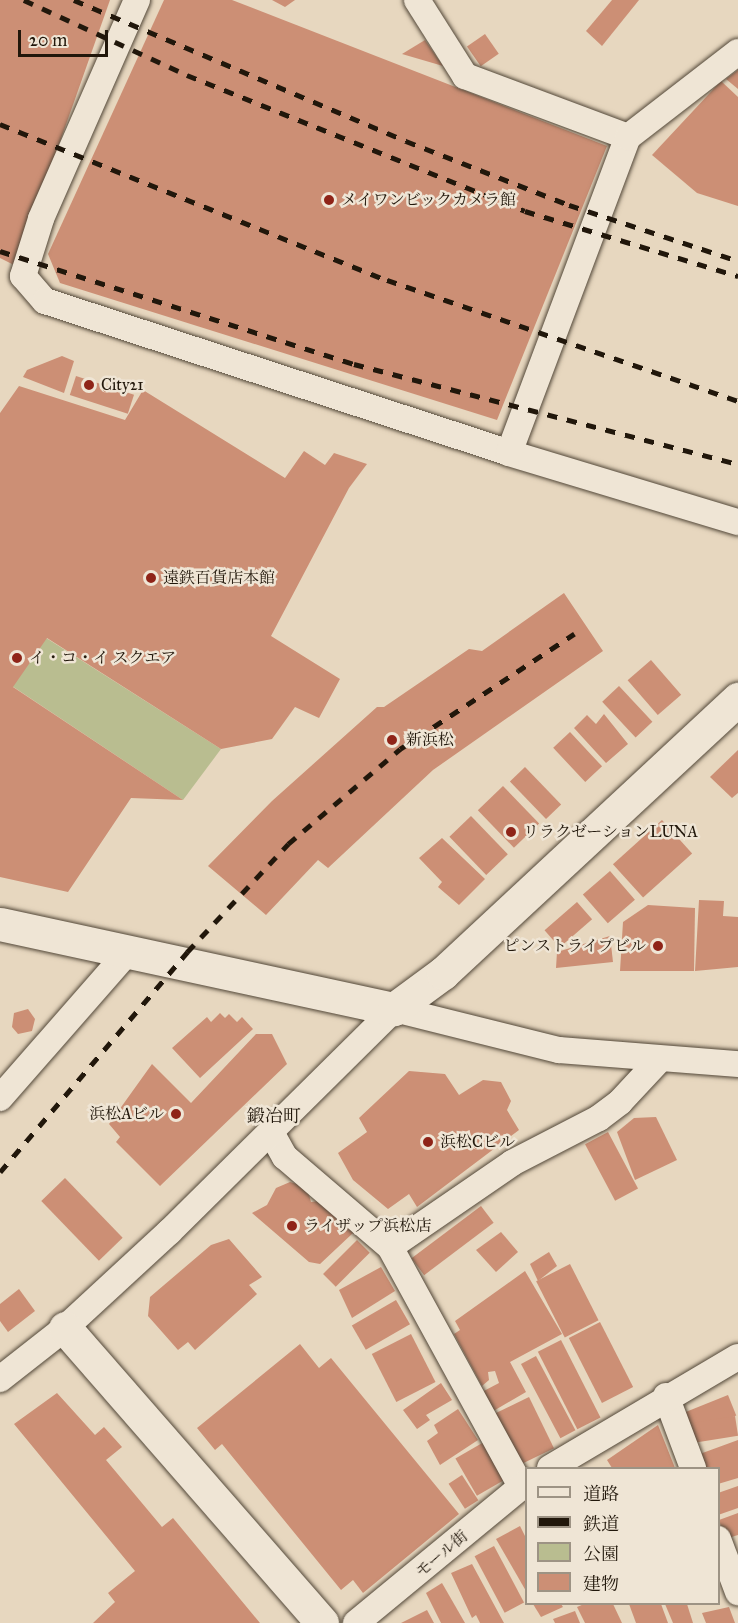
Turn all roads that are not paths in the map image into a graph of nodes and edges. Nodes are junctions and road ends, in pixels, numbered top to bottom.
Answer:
1 (137, 0) edge
2 (417, 0) edge
3 (738, 52) edge
4 (628, 137) junction
5 (509, 453) junction
6 (738, 522) edge
7 (738, 699) edge
8 (0, 924) edge
9 (126, 954) junction
10 (394, 1010) junction
11 (660, 1059) junction
12 (738, 1064) edge
13 (0, 1098) edge
14 (272, 1134) junction
15 (390, 1247) junction
16 (65, 1328) junction
17 (738, 1357) edge
18 (0, 1379) edge
19 (666, 1396) junction
20 (552, 1467) edge
21 (693, 1467) edge
22 (524, 1485) edge
23 (720, 1544) edge
24 (738, 1592) edge
25 (322, 1623) edge
26 (356, 1623) edge

1 - 5 street
2 - 4 street
3 - 4 street
4 - 5 street
5 - 6 street
7 - 10 street
8 - 9 street
9 - 10 street
9 - 13 street
10 - 11 street
10 - 14 street
11 - 12 street
11 - 15 street
14 - 15 street
14 - 16 street
15 - 22 street
16 - 18 street
16 - 25 street
17 - 19 street
19 - 20 street
19 - 21 street
22 - 26 street, モール街
23 - 24 street

